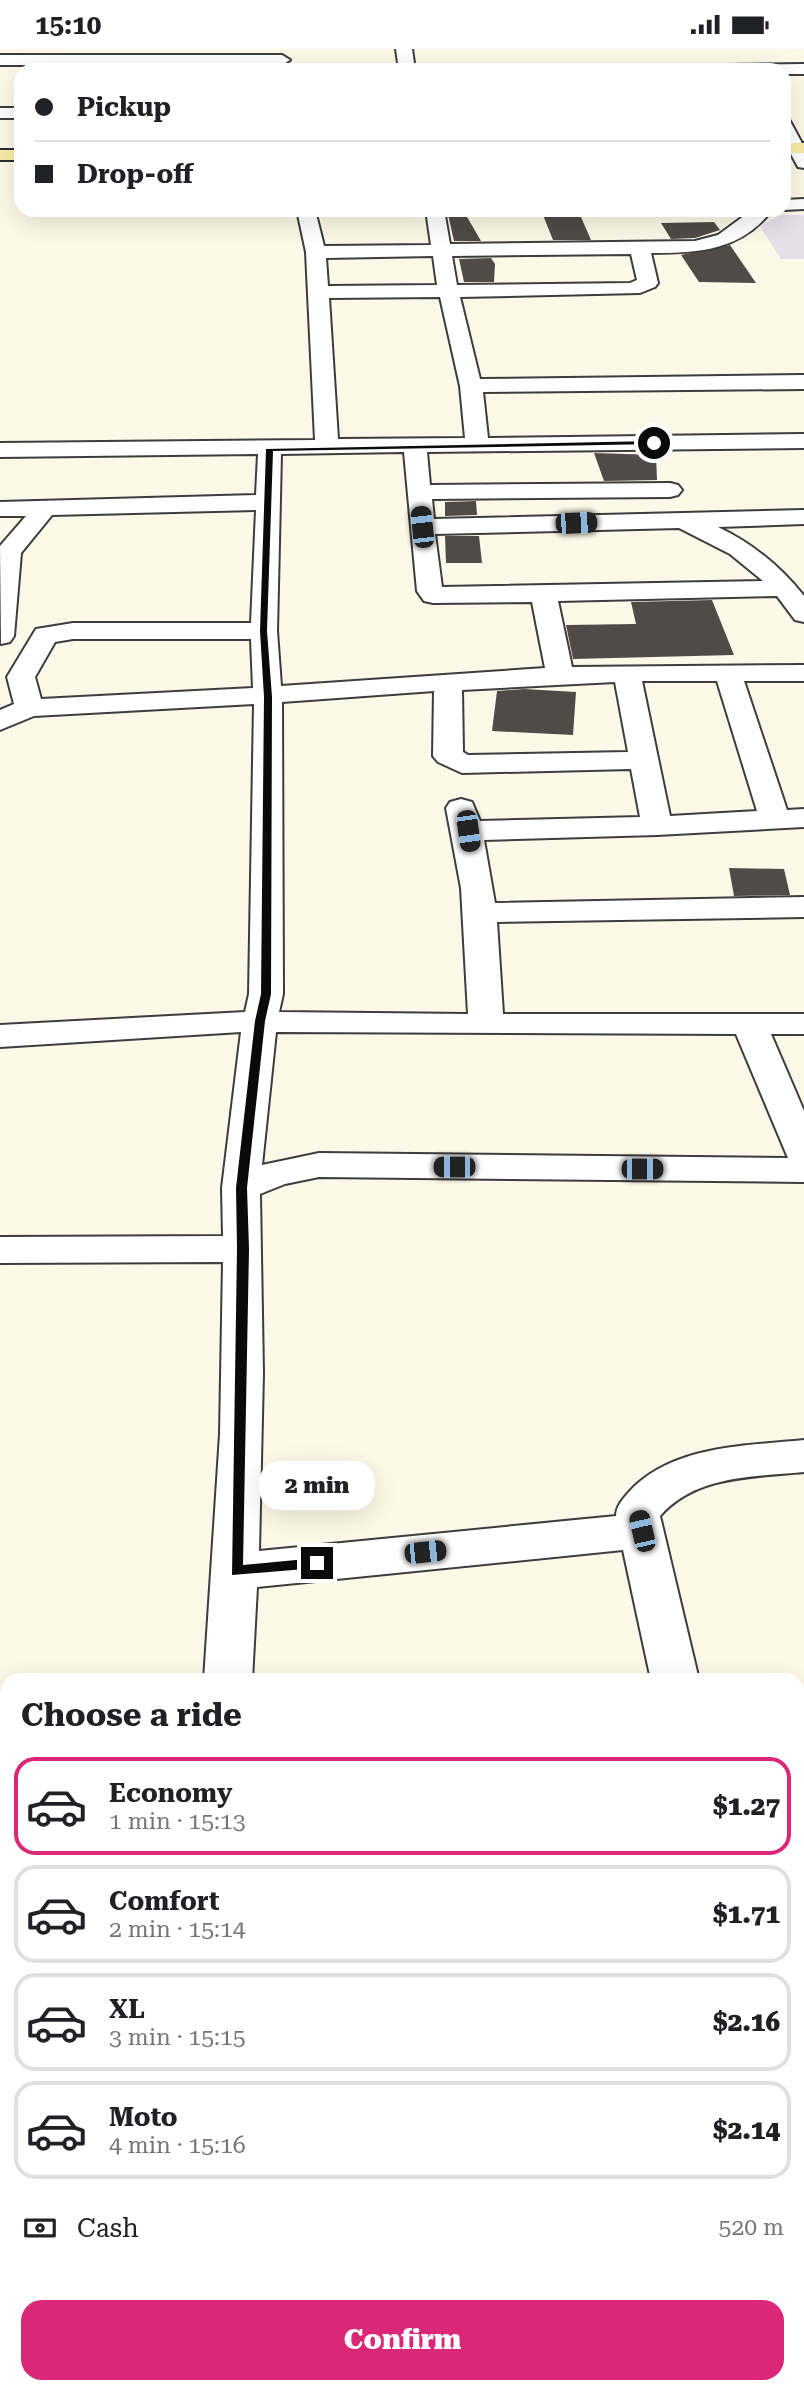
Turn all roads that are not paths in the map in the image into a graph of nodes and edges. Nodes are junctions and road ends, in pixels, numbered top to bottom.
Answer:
1 (284, 55) edge
2 (196, 59) edge
3 (0, 60) edge
4 (19, 63) edge
5 (86, 63) edge
6 (791, 132) edge
7 (797, 152) edge
8 (308, 217) edge
9 (436, 217) edge
10 (756, 217) edge
11 (640, 249) junction
12 (443, 251) junction
13 (316, 252) junction
14 (448, 290) junction
15 (318, 292) junction
16 (804, 382) edge
17 (471, 386) junction
18 (654, 443) junction
19 (415, 446) junction
20 (477, 446) junction
21 (798, 447) edge
22 (327, 448) junction
23 (270, 449) junction
24 (0, 450) edge
25 (670, 489) junction
26 (419, 492) junction
27 (269, 502) junction
28 (45, 508) junction
29 (0, 509) edge
30 (804, 517) edge
31 (678, 521) junction
32 (422, 527) junction
33 (729, 541) junction
34 (785, 541) dead end
35 (782, 588) junction
36 (542, 594) junction
37 (804, 614) edge
38 (264, 631) junction
39 (45, 635) junction
40 (1, 636) edge
41 (627, 673) junction
42 (728, 673) junction
43 (804, 673) edge
44 (7, 674) edge
45 (561, 678) junction
46 (448, 683) junction
47 (268, 697) junction
48 (29, 708) junction
49 (0, 721) edge
50 (644, 760) junction
51 (790, 819) edge
52 (657, 827) junction
53 (804, 907) edge
54 (479, 913) junction
55 (260, 1021) junction
56 (486, 1024) junction
57 (749, 1024) junction
58 (804, 1024) edge
59 (0, 1037) edge
60 (804, 1154) edge
61 (804, 1170) edge
62 (241, 1188) junction
63 (243, 1249) junction
64 (0, 1250) edge
65 (804, 1456) edge
66 (642, 1531) junction
67 (236, 1571) junction
68 (229, 1673) edge
69 (673, 1673) edge

1 - 2 street
2 - 5 street
3 - 4 street
6 - 7 street
8 - 13 street
9 - 12 street
10 - 11 street
11 - 12 street
11 - 14 street
12 - 13 street
12 - 14 street
13 - 15 street
14 - 15 street
14 - 17 street
15 - 22 street
16 - 17 street
17 - 20 street
18 - 20 street
18 - 21 street
18 - 25 street
19 - 20 street
19 - 22 street
19 - 26 street
22 - 23 street
23 - 24 street
23 - 27 street
25 - 26 street
25 - 31 street
26 - 32 street
27 - 28 street
27 - 38 street
28 - 29 street
28 - 40 street
30 - 31 street
31 - 32 street
31 - 33 street
32 - 36 street
33 - 34 street
33 - 35 street
35 - 36 street
35 - 37 street
36 - 45 street
38 - 39 street
38 - 47 street
39 - 40 street
39 - 44 street
41 - 42 street
41 - 45 street
41 - 50 street
42 - 43 street
42 - 51 street
44 - 48 street
45 - 46 street
46 - 47 street
46 - 50 street
47 - 48 street
47 - 55 street
48 - 49 street
50 - 52 street
51 - 52 street
52 - 54 street
53 - 54 street
54 - 56 street
55 - 56 street
55 - 59 street
55 - 62 street
56 - 57 street
57 - 58 street
57 - 60 street
61 - 62 street
62 - 63 street
63 - 64 street
63 - 67 street
65 - 66 street
66 - 67 street
66 - 69 street
67 - 68 street

